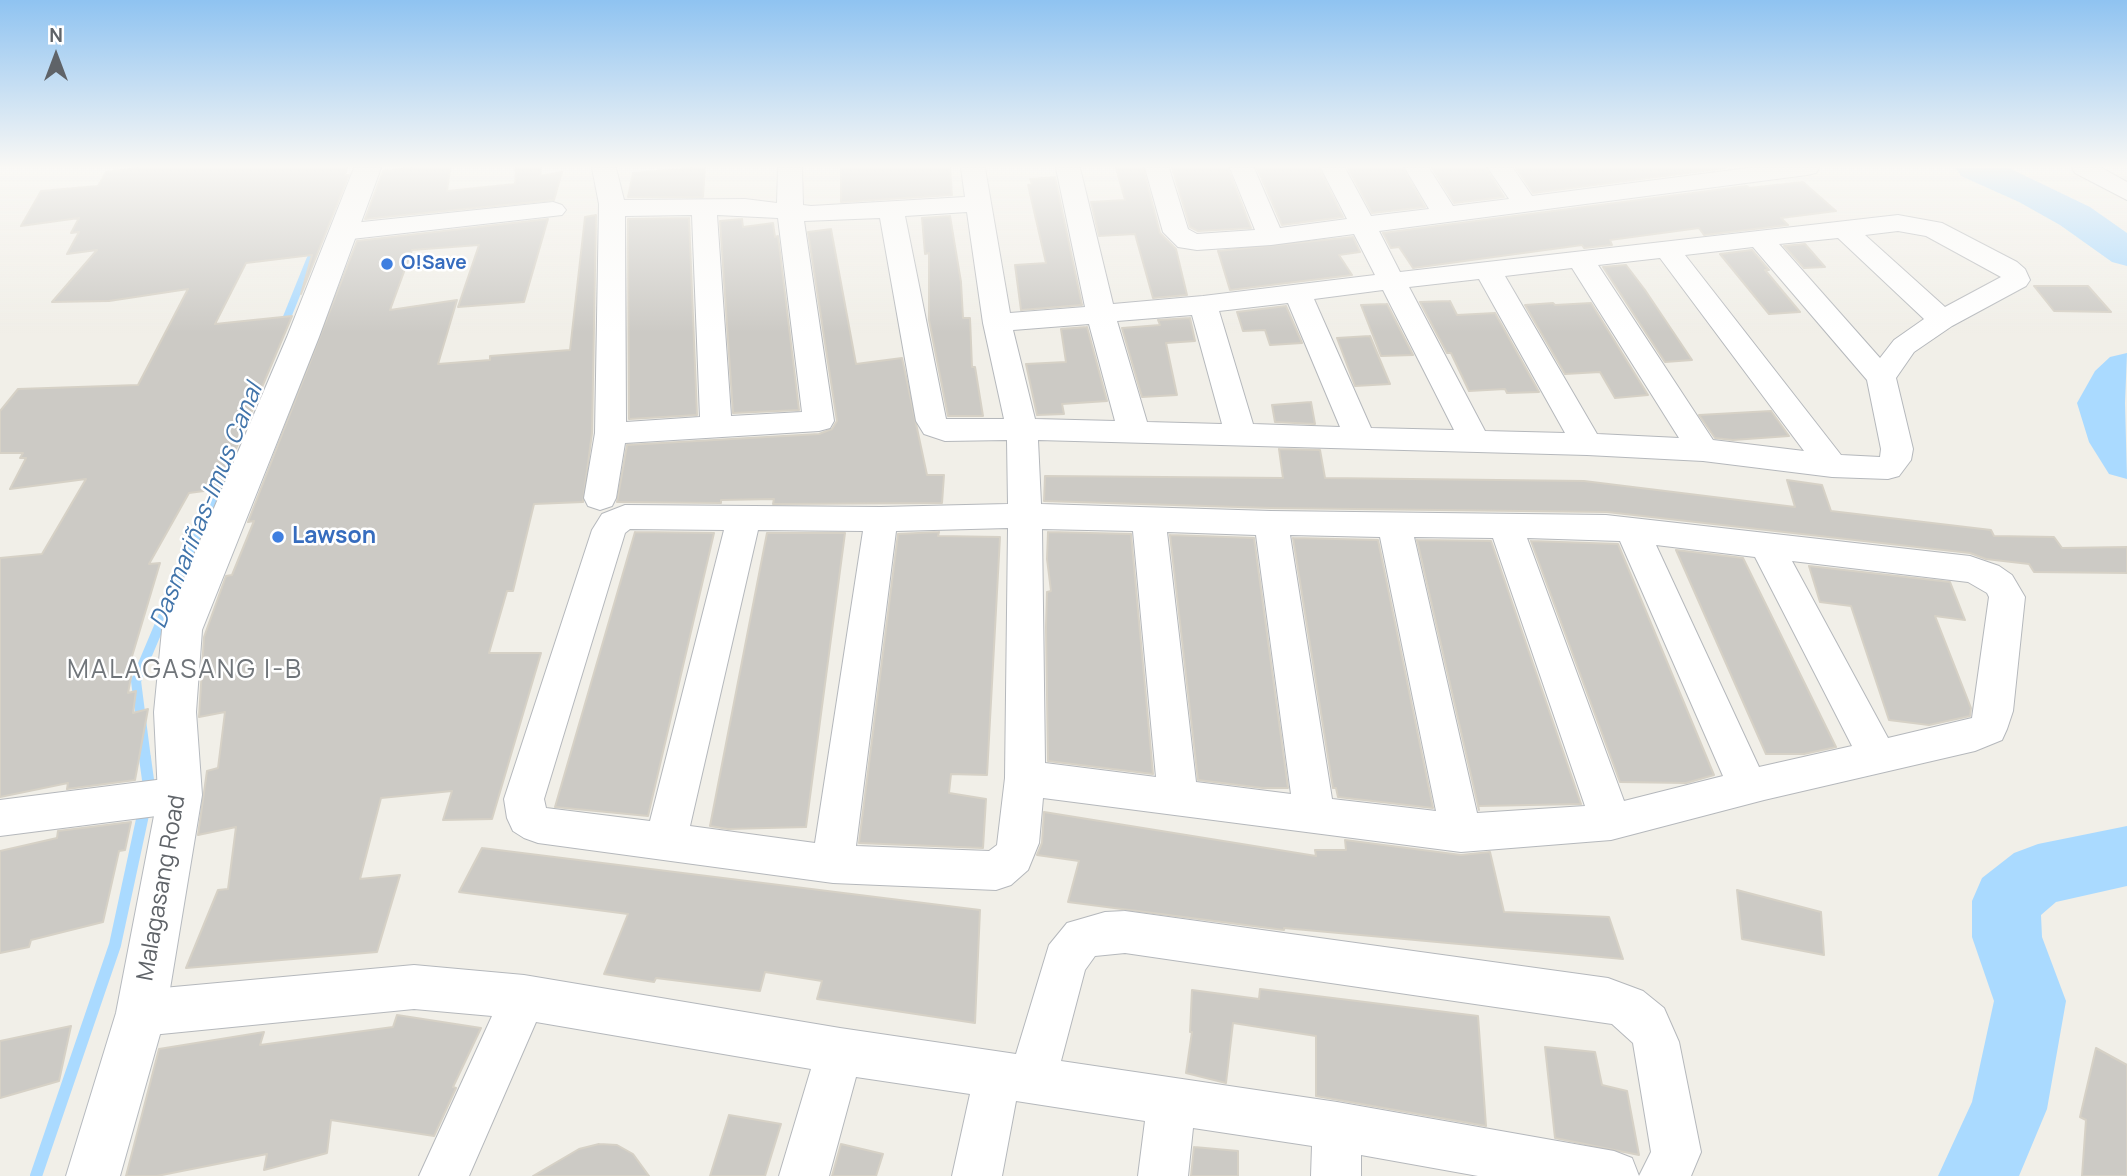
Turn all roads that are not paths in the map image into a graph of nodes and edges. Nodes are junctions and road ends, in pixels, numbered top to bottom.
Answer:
1 (347, 223) edge
2 (430, 223) edge
3 (612, 223) edge
4 (705, 223) edge
5 (791, 223) edge
6 (893, 223) edge
7 (981, 223) edge
8 (1080, 223) edge
9 (1174, 223) edge
10 (1265, 223) edge
11 (1381, 223) edge
12 (1364, 225) junction
13 (1844, 229) junction
14 (343, 232) junction
15 (1271, 237) junction
16 (1760, 239) junction
17 (1667, 250) junction
18 (1580, 259) junction
19 (1488, 270) junction
20 (1391, 281) junction
21 (1297, 292) junction
22 (1203, 305) junction
23 (1101, 315) junction
24 (1942, 320) junction
25 (998, 323) junction
26 (1881, 378) junction
27 (716, 426) junction
28 (1022, 429) junction
29 (1134, 432) junction
30 (611, 433) junction
31 (1240, 434) junction
32 (1361, 440) junction
33 (1475, 441) junction
34 (1587, 444) junction
35 (1703, 450) junction
36 (1832, 466) junction
37 (600, 498) dead end
38 (1025, 516) junction
39 (744, 517) junction
40 (881, 519) junction
41 (1149, 519) junction
42 (1271, 523) junction
43 (1394, 523) junction
44 (1505, 525) junction
45 (1632, 530) junction
46 (1767, 547) junction
47 (1878, 758) junction
48 (1025, 778) junction
49 (1748, 787) junction
50 (180, 794) junction
51 (1178, 797) junction
52 (1314, 814) junction
53 (0, 818) edge
54 (1611, 822) junction
55 (1461, 833) junction
56 (665, 843) junction
57 (833, 864) junction
58 (524, 997) junction
59 (141, 1013) junction
60 (840, 1051) junction
61 (1015, 1078) junction
62 (1172, 1101) junction
63 (1337, 1126) junction
64 (1499, 1167) edge
65 (93, 1176) edge
66 (444, 1176) edge
67 (804, 1176) edge
68 (977, 1176) edge
69 (1163, 1176) edge
70 (1336, 1176) edge
71 (1614, 1176) edge
72 (1664, 1176) edge

1 - 14 main road, Malagasang Road
2 - 14 street
3 - 30 street
4 - 27 street
5 - 27 street
6 - 28 street
7 - 25 street
8 - 23 street
9 - 15 street
10 - 15 street
11 - 12 street
12 - 15 street
12 - 20 street
13 - 16 street
13 - 24 street
13 - 24 street
14 - 50 main road, Malagasang Road
16 - 17 street
16 - 26 street
17 - 18 street
17 - 36 street
18 - 19 street
18 - 35 street
19 - 20 street
19 - 34 street
20 - 21 street
20 - 33 street
21 - 22 street
21 - 32 street
22 - 23 street
22 - 31 street
23 - 25 street
23 - 29 street
24 - 26 street
25 - 28 street
26 - 36 street
27 - 30 street
28 - 29 street
28 - 38 street
29 - 31 street
30 - 37 street
31 - 32 street
32 - 33 street
33 - 34 street
34 - 35 street
35 - 36 street
38 - 40 street
38 - 41 street
38 - 48 street
39 - 40 street
39 - 56 street
39 - 56 street
40 - 57 street
41 - 42 street
41 - 51 street
42 - 43 street
42 - 52 street
43 - 44 street
43 - 55 street
44 - 45 street
44 - 54 street
45 - 46 street
45 - 49 street
46 - 47 street
46 - 47 street
47 - 49 street
48 - 51 street
48 - 57 street
49 - 54 street
50 - 53 street
50 - 59 main road, Malagasang Road
51 - 52 street
52 - 55 street
54 - 55 street
56 - 57 street
58 - 59 street
58 - 60 street
58 - 66 street
59 - 65 main road, Malagasang Road
60 - 61 street
60 - 67 street
61 - 62 street
61 - 68 street
61 - 72 street
62 - 63 street
62 - 69 street
63 - 64 street
63 - 70 street
64 - 71 street

